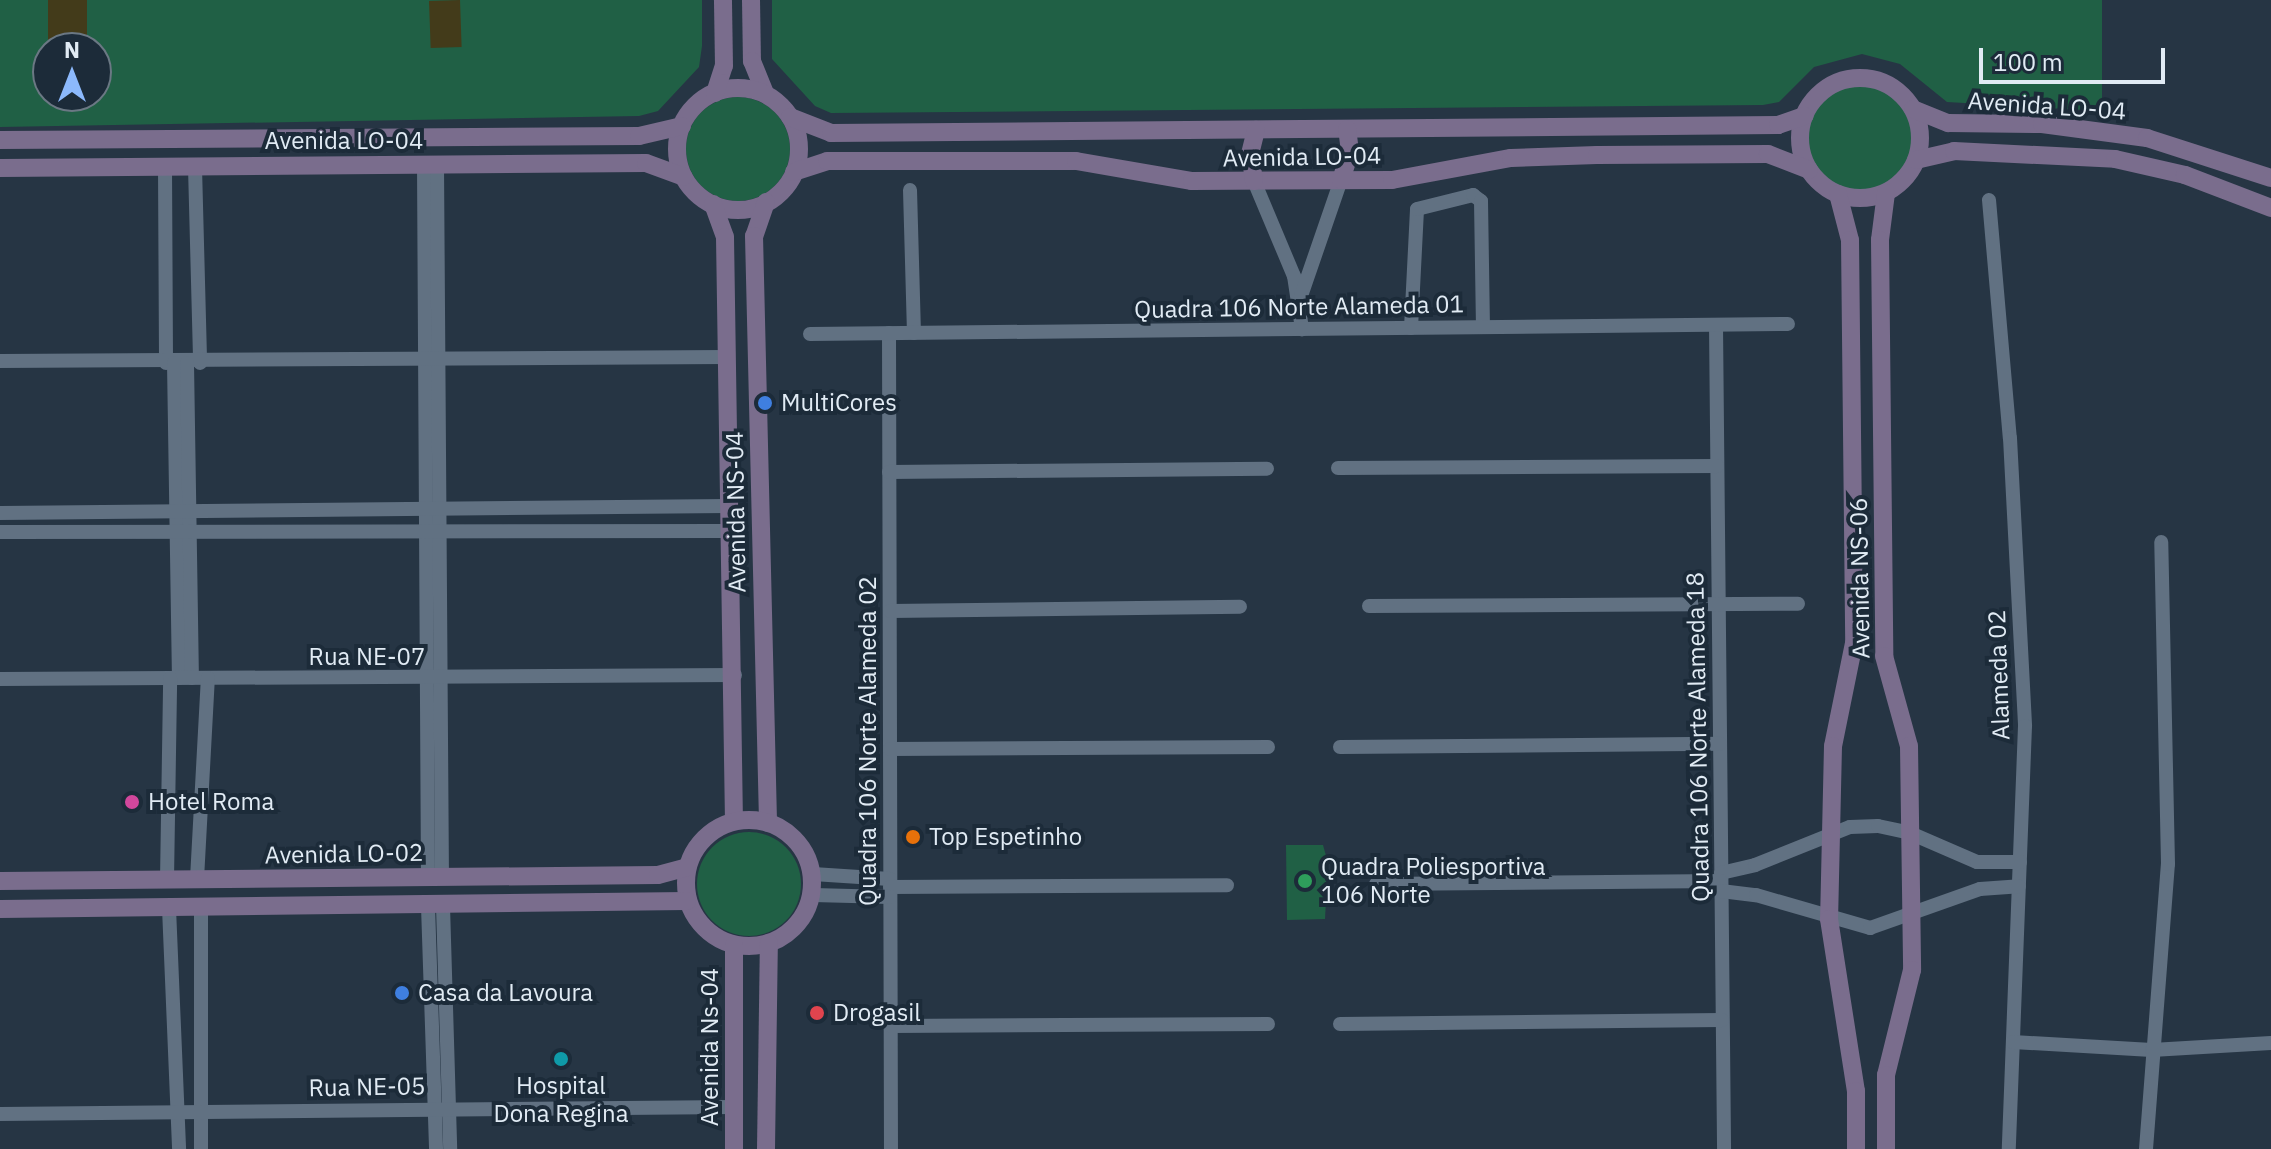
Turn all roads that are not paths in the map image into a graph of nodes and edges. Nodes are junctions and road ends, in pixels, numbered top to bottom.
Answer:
1 (723, 0) edge
2 (751, 0) edge
3 (715, 93) junction
4 (765, 94) junction
5 (1913, 109) junction
6 (1804, 116) junction
7 (790, 117) junction
8 (682, 126) junction
9 (1347, 129) junction
10 (1256, 130) junction
11 (0, 140) edge
12 (1916, 160) junction
13 (430, 165) junction
14 (165, 167) junction
15 (195, 167) junction
16 (0, 168) edge
17 (1809, 170) junction
18 (794, 172) junction
19 (684, 177) junction
20 (2271, 178) edge
21 (1341, 180) junction
22 (1254, 181) junction
23 (910, 190) dead end
24 (1886, 193) junction
25 (1838, 194) junction
26 (1989, 200) dead end
27 (766, 202) junction
28 (713, 204) junction
29 (2271, 208) edge
30 (1301, 296) junction
31 (1788, 324) dead end
32 (1716, 325) junction
33 (1483, 327) junction
34 (1411, 328) junction
35 (1302, 329) junction
36 (889, 333) junction
37 (914, 333) junction
38 (810, 334) dead end
39 (727, 357) junction
40 (430, 360) junction
41 (0, 361) edge
42 (182, 363) junction
43 (1717, 466) junction
44 (1338, 468) dead end
45 (1267, 469) dead end
46 (889, 472) junction
47 (728, 506) junction
48 (432, 509) junction
49 (182, 512) junction
50 (0, 513) edge
51 (182, 530) junction
52 (431, 531) junction
53 (728, 531) junction
54 (0, 532) edge
55 (2161, 542) dead end
56 (1719, 604) junction
57 (1798, 604) dead end
58 (1369, 606) dead end
59 (1240, 607) dead end
60 (890, 611) junction
61 (735, 675) junction
62 (180, 678) junction
63 (208, 678) junction
64 (0, 679) edge
65 (434, 679) junction
66 (1720, 744) junction
67 (1268, 747) dead end
68 (1340, 747) dead end
69 (890, 749) junction
70 (734, 821) junction
71 (768, 823) junction
72 (1910, 833) junction
73 (1827, 836) junction
74 (2020, 862) junction
75 (687, 867) junction
76 (813, 874) junction
77 (435, 877) junction
78 (197, 879) junction
79 (167, 880) junction
80 (0, 881) edge
81 (1721, 881) junction
82 (1376, 884) dead end
83 (1227, 885) dead end
84 (2019, 886) junction
85 (890, 888) junction
86 (813, 895) junction
87 (687, 901) junction
88 (436, 906) junction
89 (169, 908) junction
90 (201, 908) junction
91 (0, 909) edge
92 (1911, 916) junction
93 (1829, 919) junction
94 (769, 943) junction
95 (734, 945) junction
96 (1722, 1020) junction
97 (1268, 1024) dead end
98 (1340, 1024) dead end
99 (891, 1026) junction
100 (2013, 1042) junction
101 (2271, 1043) edge
102 (2152, 1050) junction
103 (734, 1107) junction
104 (442, 1108) junction
105 (201, 1111) junction
106 (177, 1112) junction
107 (0, 1114) edge
108 (179, 1149) edge
109 (201, 1149) edge
110 (436, 1149) edge
111 (450, 1149) edge
112 (734, 1149) edge
113 (766, 1149) edge
114 (891, 1149) edge
115 (1724, 1149) edge
116 (1856, 1149) edge
117 (1886, 1149) edge
118 (2009, 1149) edge
119 (2146, 1149) edge

1 - 3 street
2 - 4 street
3 - 4 street
3 - 8 street
4 - 7 street
5 - 6 street
5 - 12 street
5 - 20 street, Avenida LO-04
6 - 9 street, Avenida LO-04
6 - 17 street
7 - 10 street, Avenida LO-04
7 - 18 street
8 - 11 street, Avenida LO-04
8 - 19 street
9 - 10 street, Avenida LO-04
9 - 21 street
10 - 22 street
12 - 24 street
12 - 29 street, Avenida LO-04
13 - 15 street, Avenida LO-04
13 - 19 street, Avenida LO-04
13 - 40 street
14 - 15 street, Avenida LO-04
14 - 16 street, Avenida LO-04
14 - 42 street
15 - 42 street
17 - 21 street, Avenida LO-04
17 - 25 street
18 - 22 street, Avenida LO-04
18 - 27 street, Avenida NS-04
19 - 28 street, Avenida NS-04
21 - 22 street, Avenida LO-04
21 - 30 street
22 - 30 street
23 - 37 street
24 - 25 street
24 - 72 street, Avenida NS-06
25 - 73 street, Avenida NS-06
26 - 74 street, Alameda 02
27 - 28 street
27 - 71 street, Avenida NS-04
28 - 39 street, Avenida NS-04
30 - 35 street
31 - 32 street, Quadra 106 Norte Alameda 01
32 - 33 street, Quadra 106 Norte Alameda 01
32 - 43 street, Quadra 106 Norte Alameda 18
33 - 34 street, Quadra 106 Norte Alameda 01
33 - 34 street
34 - 35 street, Quadra 106 Norte Alameda 01
35 - 37 street, Quadra 106 Norte Alameda 01
36 - 37 street, Quadra 106 Norte Alameda 01
36 - 38 street, Quadra 106 Norte Alameda 01
36 - 46 street, Quadra 106 Norte Alameda 02
39 - 40 street
39 - 47 street, Avenida NS-04
40 - 42 street
40 - 48 street
41 - 42 street
42 - 49 street
43 - 44 street
43 - 56 street, Quadra 106 Norte Alameda 18
45 - 46 street
46 - 60 street, Quadra 106 Norte Alameda 02
47 - 48 street
47 - 53 street, Avenida NS-04
48 - 49 street
48 - 52 street
49 - 50 street
49 - 51 street
51 - 52 street
51 - 54 street
51 - 62 street
52 - 53 street
52 - 65 street
53 - 61 street, Avenida NS-04
55 - 102 street
56 - 57 street
56 - 58 street
56 - 66 street, Quadra 106 Norte Alameda 18
59 - 60 street
60 - 69 street, Quadra 106 Norte Alameda 02
61 - 65 street, Rua NE-07
61 - 70 street, Avenida NS-04
62 - 63 street, Rua NE-07
62 - 64 street, Rua NE-07
62 - 79 street
63 - 65 street, Rua NE-07
63 - 78 street
65 - 77 street
66 - 68 street
66 - 81 street, Quadra 106 Norte Alameda 18
67 - 69 street
69 - 85 street, Quadra 106 Norte Alameda 02
70 - 71 street
70 - 75 street
71 - 76 street
72 - 73 street
72 - 74 street
72 - 92 street, Avenida NS-06
73 - 81 street
73 - 93 street, Avenida NS-06
74 - 84 street, Alameda 02
75 - 77 street, Avenida LO-02
75 - 87 street
76 - 85 street
76 - 86 street
77 - 78 street, Avenida LO-02
78 - 79 street, Avenida LO-02
79 - 80 street, Avenida LO-02
81 - 82 street
81 - 93 street
81 - 96 street, Quadra 106 Norte Alameda 18
83 - 85 street
84 - 92 street
84 - 100 street, Alameda 02
85 - 86 street
85 - 99 street, Quadra 106 Norte Alameda 02
86 - 94 street
87 - 88 street
87 - 95 street
88 - 90 street
88 - 104 street
89 - 90 street
89 - 91 street
89 - 106 street
90 - 105 street
92 - 93 street
92 - 117 street, Avenida NS-06
93 - 116 street, Avenida NS-06
94 - 95 street
94 - 113 street
95 - 103 street, Avenida Ns-04
96 - 98 street
96 - 115 street, Quadra 106 Norte Alameda 18
97 - 99 street
99 - 114 street, Quadra 106 Norte Alameda 02
100 - 102 street
100 - 118 street, Alameda 02
101 - 102 street
102 - 119 street
103 - 104 street, Rua NE-05
103 - 112 street, Avenida Ns-04
104 - 105 street, Rua NE-05
104 - 110 street
104 - 111 street
105 - 106 street, Rua NE-05
105 - 109 street
106 - 107 street, Rua NE-05
106 - 108 street

